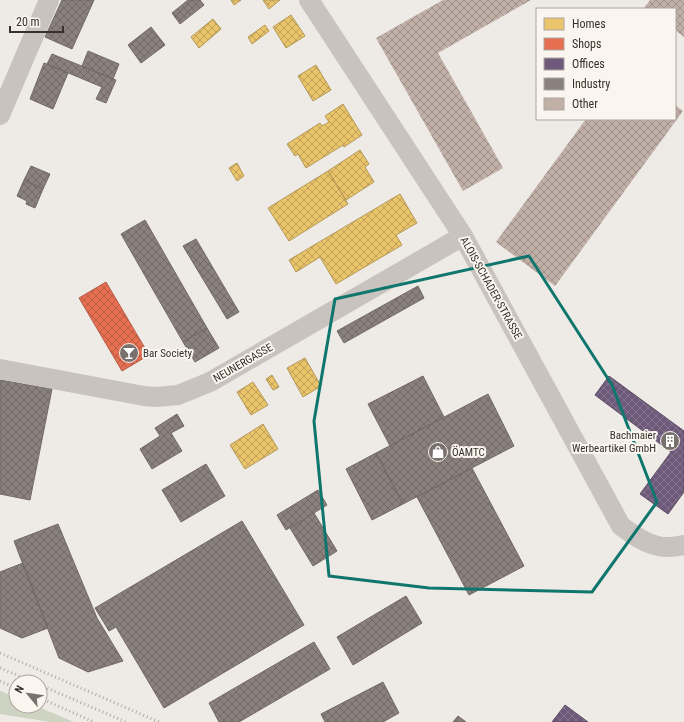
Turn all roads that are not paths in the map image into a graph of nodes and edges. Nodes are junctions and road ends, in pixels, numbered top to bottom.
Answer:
1 (49, 0) edge
2 (309, 0) edge
3 (0, 115) edge
4 (463, 236) junction
5 (0, 369) edge
6 (684, 545) edge

1 - 3 street
2 - 4 street, ALOIS-SCHADER-STRASSE
4 - 5 street, NEUNERGASSE
4 - 6 street, ALOIS-SCHADER-STRASSE

